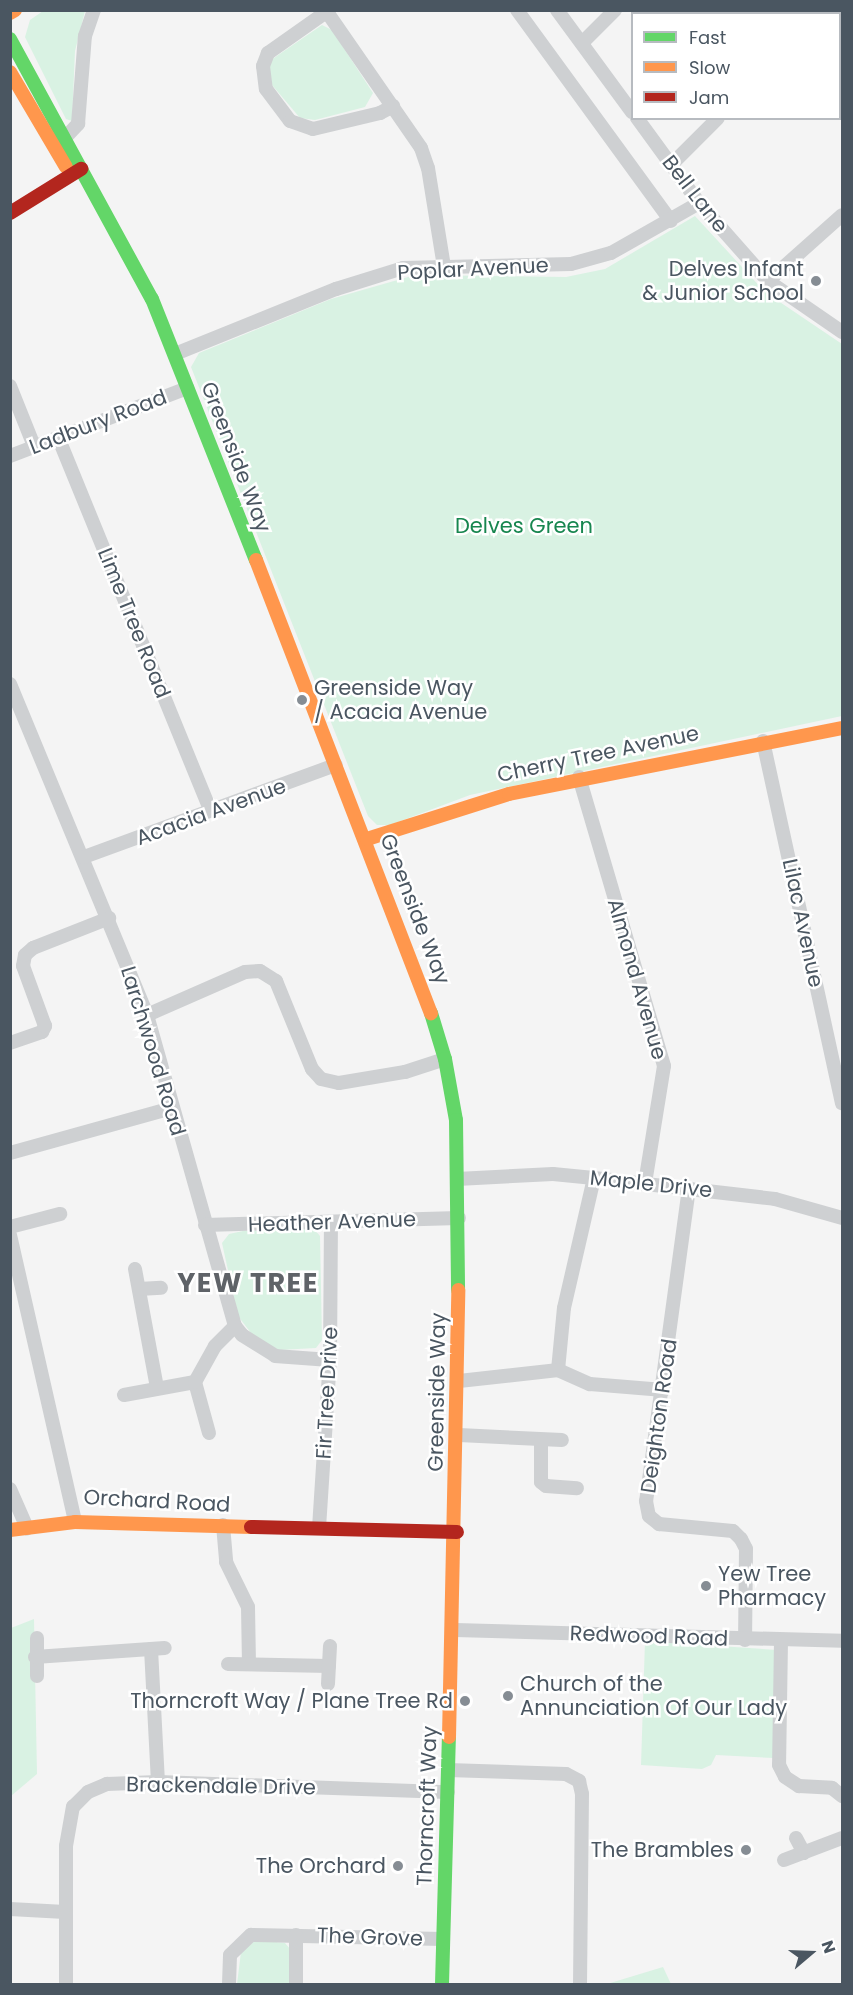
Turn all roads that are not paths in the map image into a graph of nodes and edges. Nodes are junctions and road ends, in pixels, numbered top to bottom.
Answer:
1 (15, 10) edge
2 (94, 10) edge
3 (517, 10) edge
4 (557, 10) edge
5 (615, 10) edge
6 (328, 11) edge
7 (10, 13) edge
8 (10, 39) edge
9 (582, 43) junction
10 (10, 72) edge
11 (393, 106) junction
12 (631, 109) edge
13 (638, 120) edge
14 (716, 120) edge
15 (64, 139) junction
16 (671, 165) junction
17 (76, 173) junction
18 (699, 203) junction
19 (10, 213) edge
20 (843, 215) edge
21 (671, 221) junction
22 (444, 267) junction
23 (768, 281) junction
24 (843, 332) edge
25 (175, 354) junction
26 (10, 386) edge
27 (187, 388) junction
28 (58, 437) junction
29 (34, 447) junction
30 (10, 456) edge
31 (10, 684) edge
32 (15, 707) edge
33 (843, 728) edge
34 (764, 741) junction
35 (336, 765) junction
36 (579, 777) junction
37 (210, 809) junction
38 (367, 839) junction
39 (84, 857) junction
40 (109, 918) junction
41 (147, 1015) junction
42 (843, 1040) edge
43 (10, 1043) edge
44 (828, 1043) junction
45 (445, 1059) junction
46 (843, 1104) edge
47 (172, 1108) junction
48 (10, 1153) edge
49 (594, 1178) junction
50 (457, 1179) junction
51 (645, 1183) junction
52 (689, 1188) junction
53 (60, 1214) dead end
54 (459, 1218) junction
55 (843, 1218) edge
56 (331, 1223) junction
57 (205, 1225) junction
58 (10, 1227) edge
59 (10, 1235) edge
60 (135, 1269) dead end
61 (16, 1283) edge
62 (139, 1288) junction
63 (161, 1288) dead end
64 (235, 1326) junction
65 (330, 1360) junction
66 (558, 1370) junction
67 (459, 1381) junction
68 (195, 1382) junction
69 (157, 1388) junction
70 (664, 1390) junction
71 (124, 1395) dead end
72 (209, 1433) dead end
73 (459, 1435) junction
74 (541, 1440) junction
75 (562, 1440) dead end
76 (577, 1488) dead end
77 (10, 1489) edge
78 (75, 1522) junction
79 (224, 1525) junction
80 (27, 1528) junction
81 (319, 1528) junction
82 (10, 1530) edge
83 (456, 1532) junction
84 (455, 1629) junction
85 (37, 1638) dead end
86 (745, 1640) junction
87 (781, 1641) junction
88 (843, 1641) edge
89 (330, 1646) dead end
90 (35, 1657) junction
91 (228, 1664) dead end
92 (249, 1664) junction
93 (328, 1666) junction
94 (37, 1676) dead end
95 (328, 1684) dead end
96 (448, 1770) junction
97 (158, 1782) junction
98 (448, 1792) junction
99 (843, 1796) edge
100 (796, 1838) dead end
101 (843, 1838) edge
102 (804, 1853) junction
103 (784, 1860) dead end
104 (10, 1909) edge
105 (65, 1912) junction
106 (296, 1935) junction
107 (443, 1939) junction
108 (66, 1984) edge
109 (229, 1984) edge
110 (296, 1984) edge
111 (442, 1984) edge
112 (580, 1984) edge

1 - 7 street
2 - 15 street
3 - 21 street, Bell Lane
4 - 9 street
5 - 9 street
6 - 11 street
6 - 11 street
8 - 15 street, Greenside Way
9 - 12 street
10 - 17 street, Greenside Way
11 - 22 street
13 - 16 street, Bell Lane
14 - 16 street
15 - 17 street, Greenside Way
16 - 18 street, Bell Lane
17 - 19 street
17 - 25 street, Greenside Way
18 - 21 street, Poplar Avenue
18 - 23 street, Bell Lane
20 - 23 street
21 - 22 street, Poplar Avenue
22 - 25 street, Poplar Avenue
23 - 24 street, Bell Lane
25 - 27 street, Greenside Way
26 - 29 street
27 - 28 street, Ladbury Road
27 - 35 street, Greenside Way
28 - 29 street, Ladbury Road
28 - 37 street, Lime Tree Road
29 - 30 street, Ladbury Road
31 - 32 street, Larchwood Road
32 - 39 street, Larchwood Road
33 - 34 street, Cherry Tree Avenue
34 - 36 street, Cherry Tree Avenue
34 - 44 street, Lilac Avenue
35 - 37 street, Acacia Avenue
35 - 38 street, Greenside Way
36 - 38 street, Cherry Tree Avenue
36 - 51 street, Almond Avenue
37 - 39 street, Acacia Avenue
38 - 45 street, Greenside Way
39 - 40 street, Larchwood Road
40 - 41 street, Larchwood Road
40 - 43 street
41 - 45 street
41 - 47 street, Larchwood Road
42 - 44 street
44 - 46 street, Lilac Avenue
45 - 50 street, Greenside Way
47 - 48 street
47 - 57 street, Larchwood Road
49 - 50 street, Maple Drive
49 - 51 street, Maple Drive
49 - 66 street
50 - 54 street, Greenside Way
51 - 52 street, Maple Drive
52 - 55 street, Maple Drive
52 - 70 street, Deighton Road
53 - 58 street
54 - 56 street, Heather Avenue
54 - 67 street, Greenside Way
56 - 57 street, Heather Avenue
56 - 65 street, Fir Tree Drive
57 - 64 street, Larchwood Road
59 - 61 street, Orchard Road
60 - 62 street
61 - 78 street, Orchard Road
62 - 63 street
62 - 69 street
64 - 65 street
64 - 68 street
65 - 81 street, Fir Tree Drive
66 - 67 street
66 - 70 street
67 - 73 street, Greenside Way
68 - 69 street
68 - 72 street
69 - 71 street
70 - 86 street, Deighton Road
73 - 74 street
73 - 83 street, Greenside Way
74 - 75 street
74 - 76 street
77 - 80 street
78 - 79 street, Orchard Road
78 - 80 street
79 - 81 street, Orchard Road
79 - 92 street
80 - 82 street
81 - 83 street, Orchard Road
83 - 84 street, Greenside Way
84 - 86 street, Redwood Road
84 - 96 street, Thorncroft Way
85 - 90 street
86 - 87 street, Redwood Road
87 - 88 street, Redwood Road
87 - 99 street
89 - 93 street
90 - 94 street
90 - 97 street
91 - 92 street
92 - 93 street
93 - 95 street
96 - 98 street, Thorncroft Way
96 - 112 street
97 - 98 street, Brackendale Drive
97 - 105 street, Brackendale Drive
98 - 107 street, Thorncroft Way
100 - 102 street
101 - 102 street
102 - 103 street
104 - 105 street
105 - 108 street, Brackendale Drive
106 - 107 street, The Grove
106 - 109 street, The Grove
106 - 110 street, The Grove
107 - 111 street, Thorncroft Way

